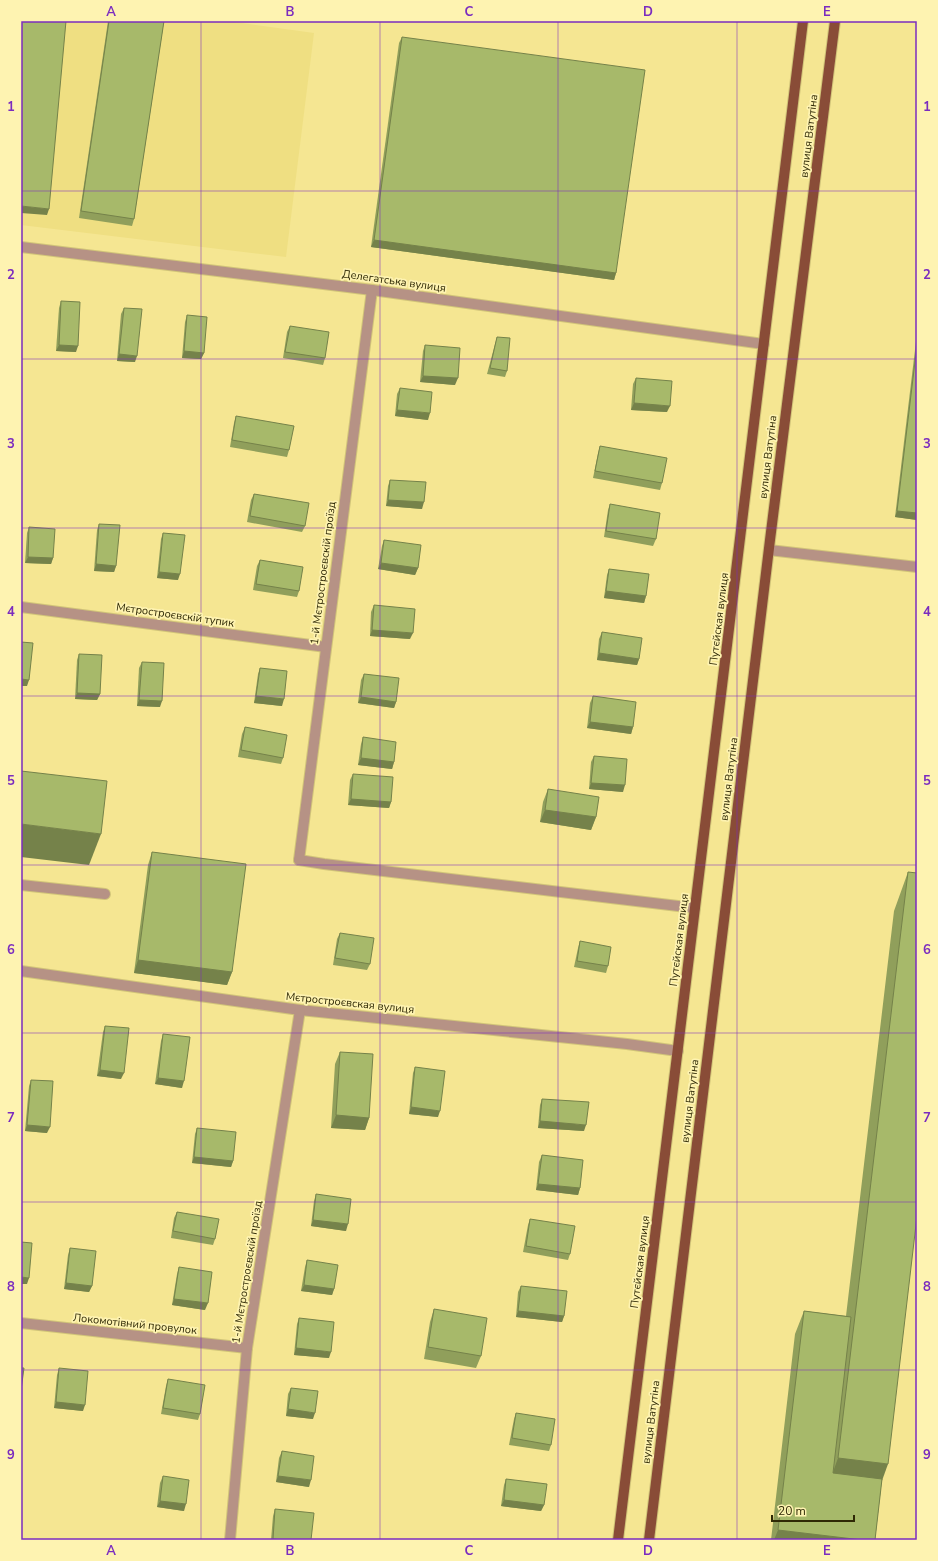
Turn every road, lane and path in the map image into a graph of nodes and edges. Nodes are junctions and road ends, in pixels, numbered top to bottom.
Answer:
1 (803, 21) edge
2 (835, 21) edge
3 (21, 247) edge
4 (372, 290) junction
5 (764, 344) junction
6 (769, 550) junction
7 (917, 567) edge
8 (21, 607) edge
9 (326, 647) junction
10 (21, 885) edge
11 (105, 894) dead end
12 (695, 908) junction
13 (21, 971) edge
14 (300, 1010) junction
15 (678, 1051) junction
16 (21, 1323) edge
17 (247, 1348) junction
18 (230, 1540) edge
19 (618, 1540) edge
20 (649, 1540) edge

1 - 5 main road, вулиця Ватутіна
2 - 6 main road, вулиця Ватутіна
3 - 4 street, Делегатська вулиця
4 - 5 street, Делегатська вулиця
4 - 9 street, 1-й Мєтростроєвскій проїзд
5 - 12 main road, Путєйская вулиця
6 - 7 street
6 - 20 main road, вулиця Ватутіна
8 - 9 street, Мєтростроєвскій тупик
9 - 12 street, 1-й Мєтростроєвскій проїзд
10 - 11 street
12 - 15 main road, Путєйская вулиця
13 - 14 street, Мєтростроєвская вулиця
14 - 15 street, Мєтростроєвская вулиця
14 - 17 street, 1-й Мєтростроєвскій проїзд
15 - 19 main road, Путєйская вулиця
16 - 17 street, Локомотівний провулок
17 - 18 street, 1-й Мєтростроєвскій проїзд

